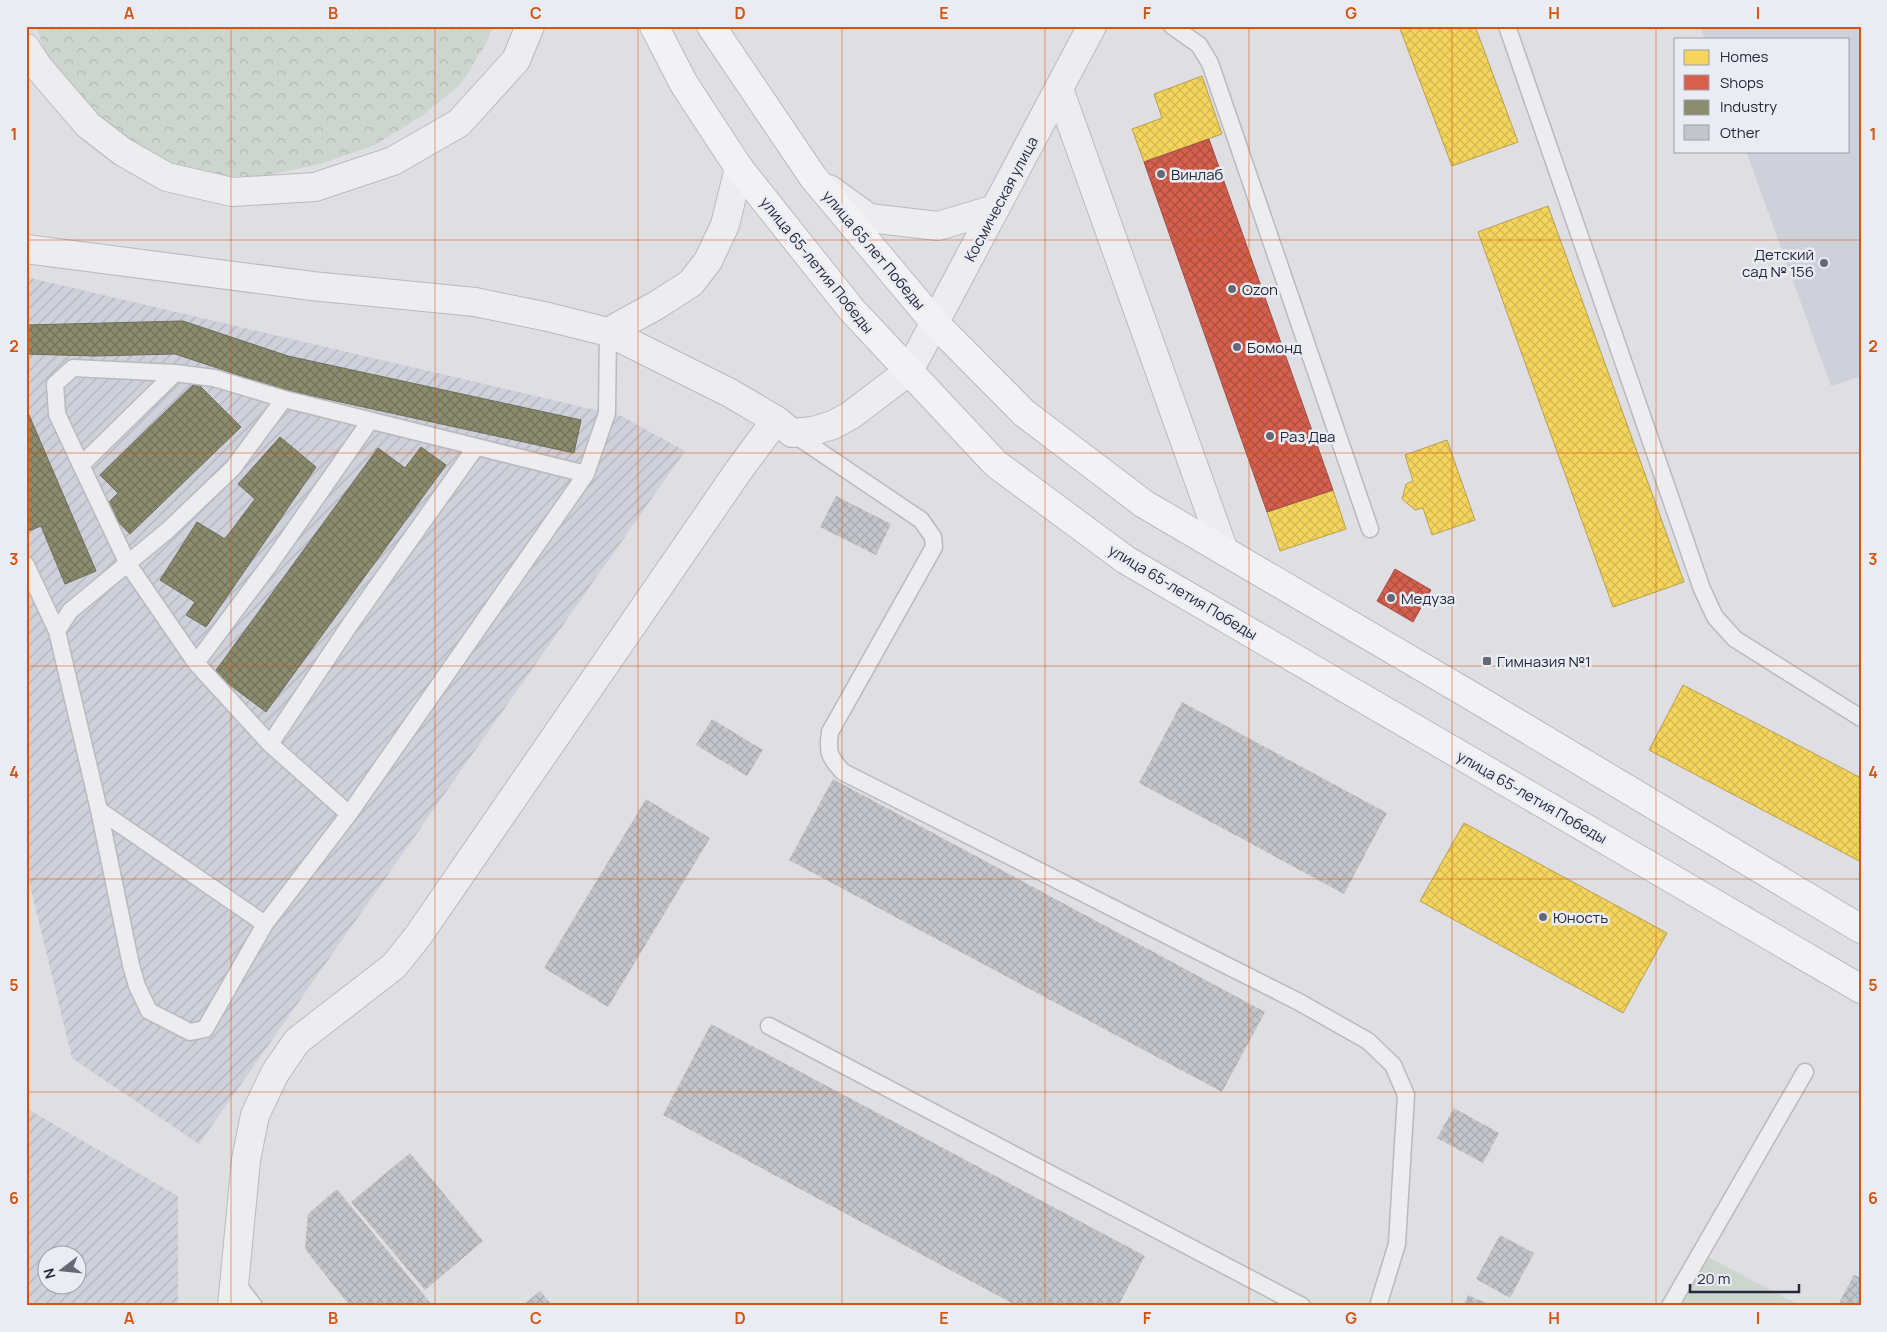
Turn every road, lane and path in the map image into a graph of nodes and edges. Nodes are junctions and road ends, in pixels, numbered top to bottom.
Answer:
1 (530, 26) edge
2 (654, 26) edge
3 (711, 26) edge
4 (1092, 26) edge
5 (1172, 26) edge
6 (1507, 26) edge
7 (26, 48) edge
8 (1059, 88) junction
9 (739, 168) junction
10 (813, 177) junction
11 (995, 209) junction
12 (26, 248) edge
13 (935, 323) junction
14 (608, 332) junction
15 (909, 371) junction
16 (175, 373) junction
17 (284, 399) junction
18 (370, 420) junction
19 (784, 427) junction
20 (476, 448) junction
21 (81, 465) junction
22 (586, 474) junction
23 (1370, 529) dead end
24 (1224, 551) junction
25 (128, 564) junction
26 (26, 565) edge
27 (57, 631) junction
28 (196, 663) junction
29 (1861, 718) edge
30 (270, 744) junction
31 (99, 810) junction
32 (349, 814) junction
33 (265, 924) junction
34 (1861, 929) edge
35 (1861, 989) edge
36 (769, 1026) dead end
37 (1805, 1072) dead end
38 (233, 1293) edge
39 (254, 1306) edge
40 (1302, 1306) edge
41 (1378, 1306) edge
42 (1670, 1306) edge

1 - 7 street
2 - 9 main road, улица 65-летия Победы
3 - 10 main road
4 - 8 street, Космическая улица
5 - 23 lane
6 - 29 lane
8 - 11 street, Космическая улица
8 - 24 street
9 - 14 street
9 - 15 main road, улица 65-летия Победы
10 - 11 street
10 - 13 main road, улица 65 лет Победы
11 - 13 street, Космическая улица
12 - 14 street
13 - 15 street, Космическая улица
13 - 24 main road
14 - 19 street
14 - 22 lane
15 - 19 street
15 - 35 main road, улица 65-летия Победы
16 - 17 lane
16 - 21 lane
16 - 21 lane
17 - 18 lane
17 - 25 lane
18 - 20 lane
18 - 28 lane
19 - 38 street
19 - 41 lane
20 - 22 lane
20 - 30 lane
21 - 25 lane
22 - 32 lane
24 - 34 main road
25 - 27 lane
25 - 28 lane
26 - 27 lane
27 - 31 lane
28 - 30 lane
30 - 32 lane
31 - 33 lane
31 - 33 lane
32 - 33 lane
36 - 40 lane
37 - 42 lane
38 - 39 lane

